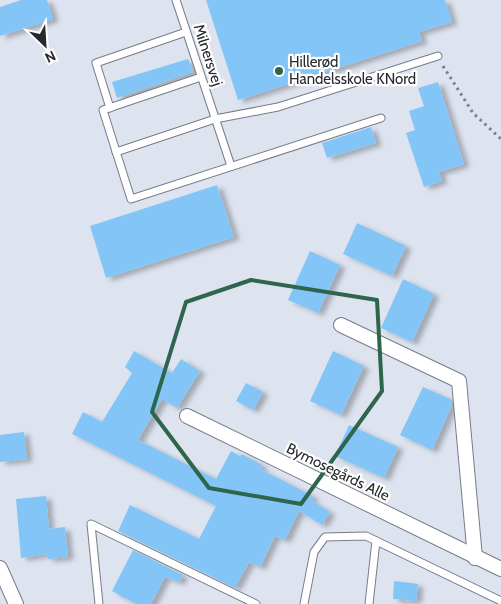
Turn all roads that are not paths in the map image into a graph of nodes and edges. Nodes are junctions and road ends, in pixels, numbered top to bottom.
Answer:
1 (176, 0) edge
2 (186, 32) junction
3 (438, 56) road end
4 (201, 77) junction
5 (110, 108) junction
6 (381, 118) dead end
7 (215, 119) junction
8 (116, 152) junction
9 (231, 166) junction
10 (341, 325) dead end
11 (187, 416) dead end
12 (376, 542) junction
13 (476, 558) junction
14 (0, 568) edge
15 (501, 569) edge
16 (501, 601) edge
17 (16, 604) edge
18 (99, 604) edge
19 (256, 604) edge
20 (304, 604) edge
21 (369, 604) edge

1 - 2 lane, Milnersvej
2 - 4 lane, Milnersvej
2 - 5 lane
3 - 7 lane
4 - 5 lane
4 - 7 lane, Milnersvej
5 - 8 lane
6 - 9 lane
7 - 8 lane
7 - 9 lane, Milnersvej
8 - 9 lane
10 - 13 street
11 - 13 street, Bymosegårds Alle
12 - 16 lane
12 - 20 lane
12 - 21 lane
13 - 15 street, Bymosegårds Alle
14 - 17 street
18 - 19 lane

